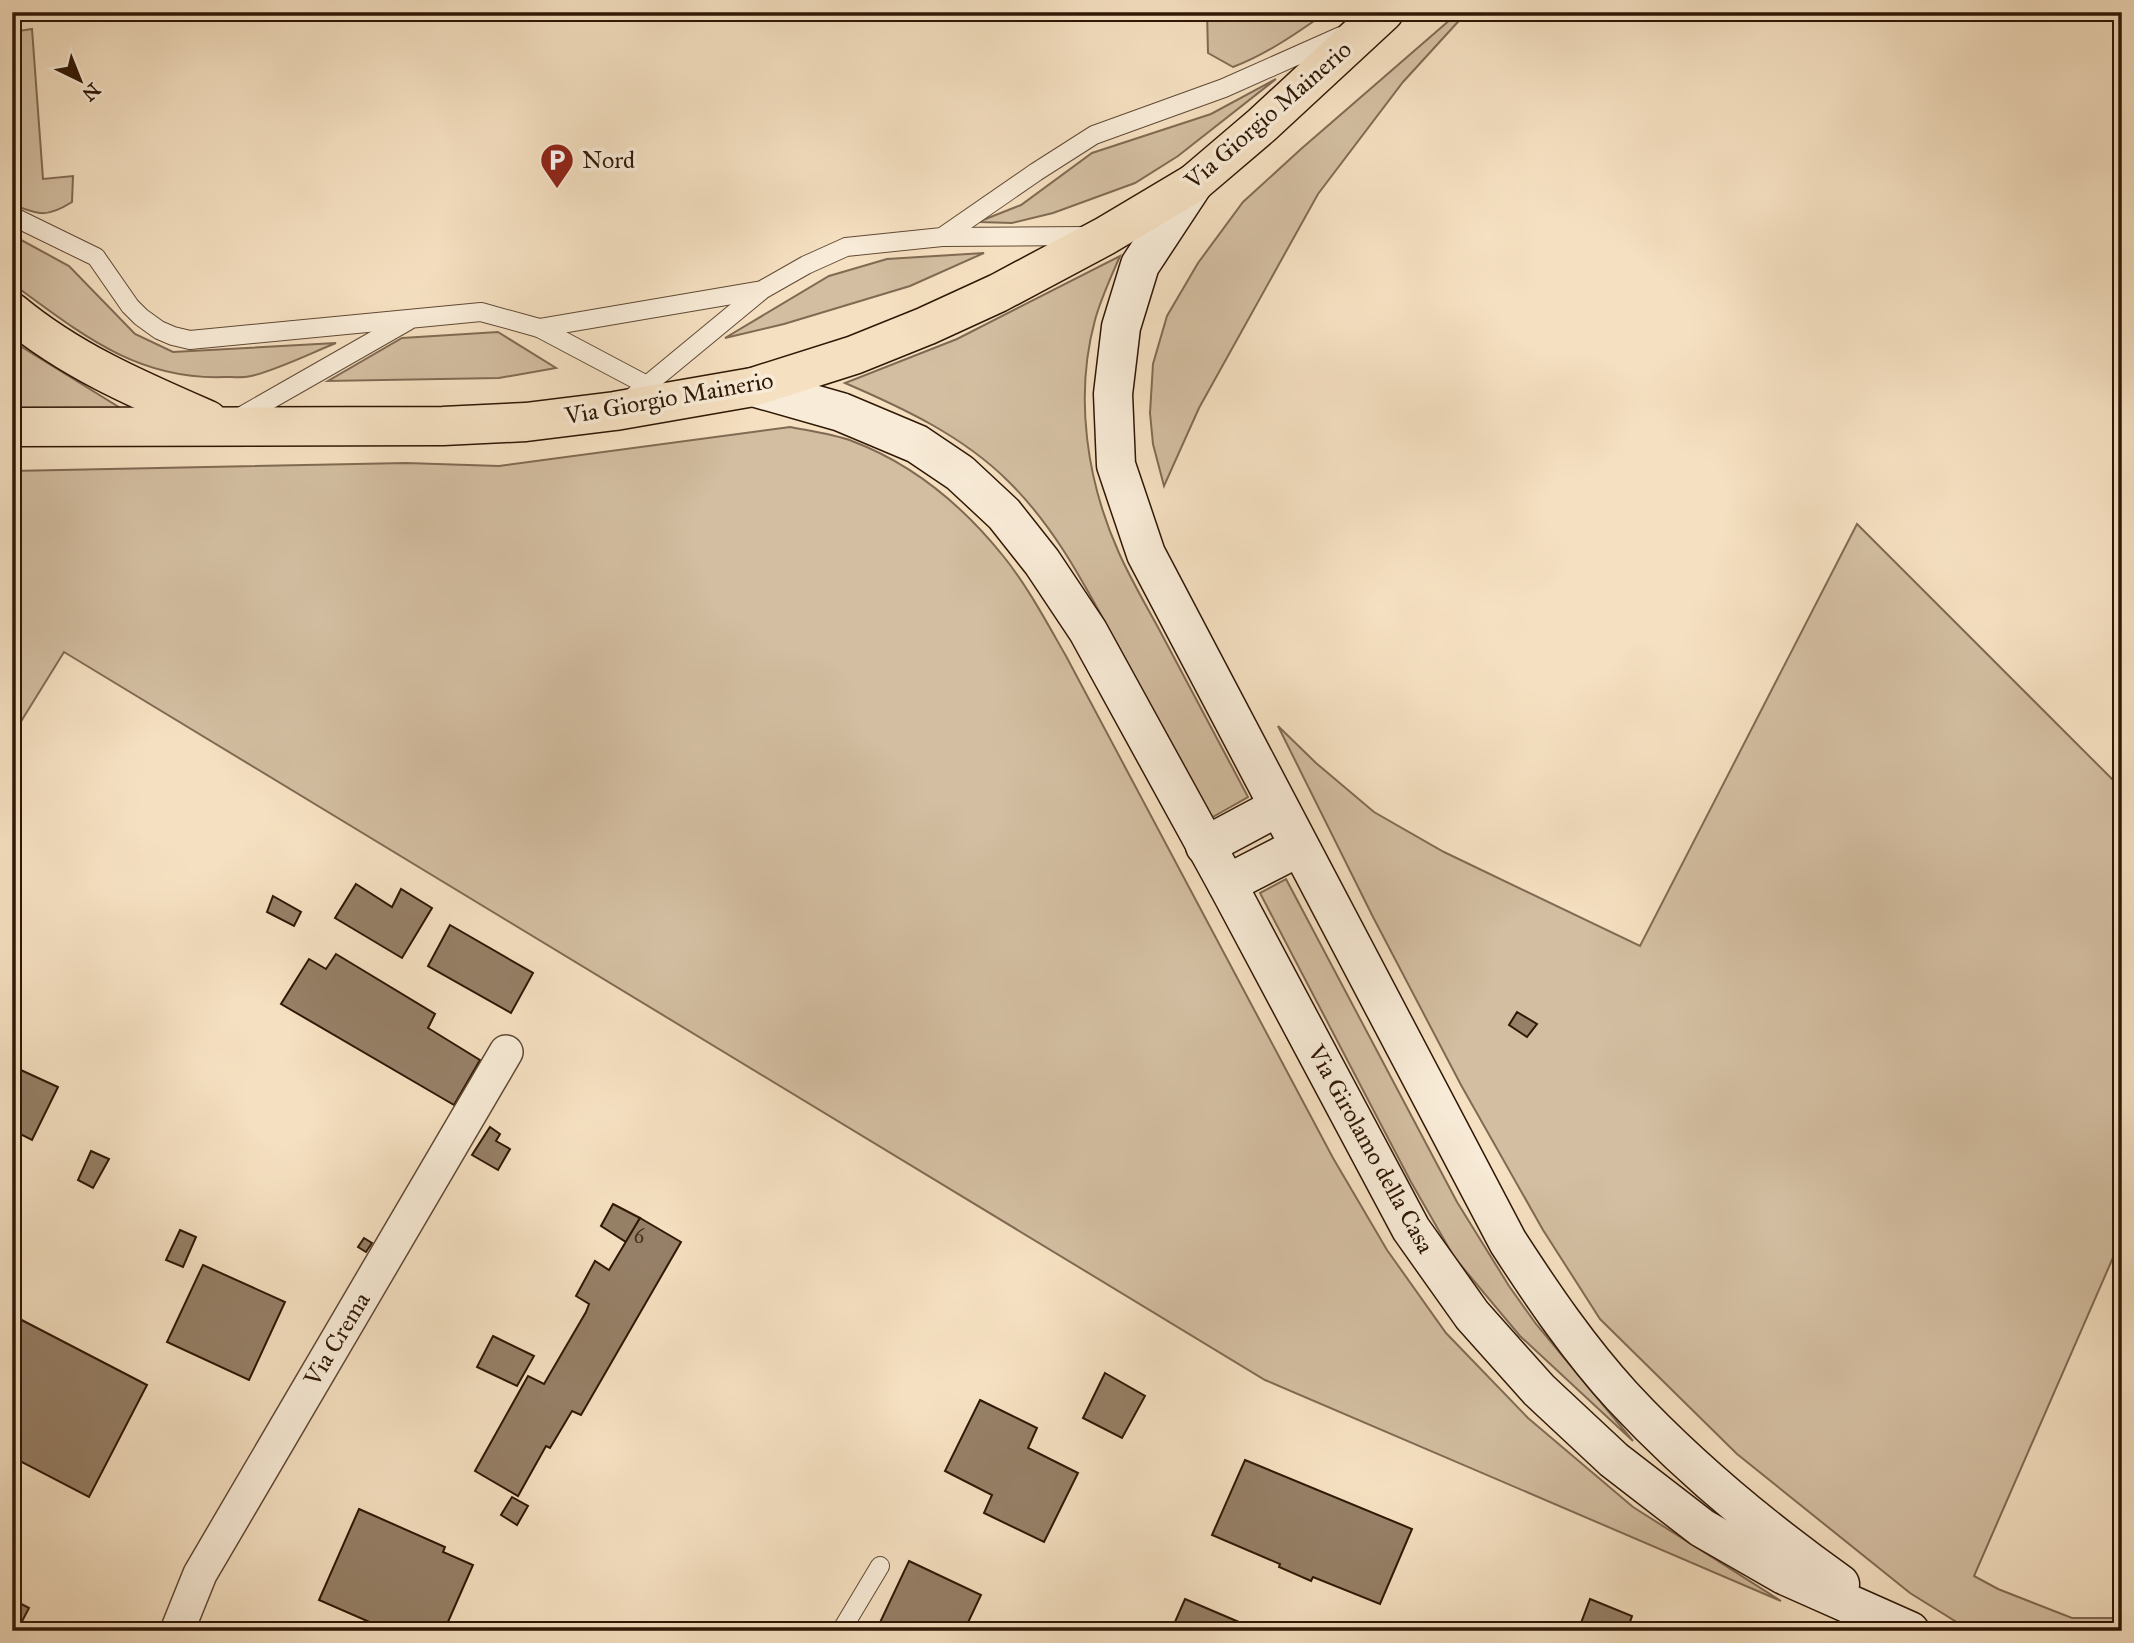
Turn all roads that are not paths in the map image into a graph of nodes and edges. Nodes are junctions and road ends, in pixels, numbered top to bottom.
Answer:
1 (1380, 16) edge
2 (1194, 183) junction
3 (12, 216) edge
4 (1105, 236) junction
5 (942, 237) junction
6 (762, 290) junction
7 (12, 312) edge
8 (414, 318) junction
9 (539, 328) junction
10 (753, 387) junction
11 (662, 393) junction
12 (223, 426) junction
13 (12, 427) edge
14 (1278, 807) junction
15 (1205, 846) junction
16 (1299, 847) junction
17 (1227, 884) junction
18 (506, 1052) dead end
19 (880, 1566) dead end
20 (1897, 1628) edge
21 (177, 1631) edge
22 (841, 1631) edge

1 - 2 main road, Via Giorgio Mainerio
1 - 5 lane
2 - 4 main road, Via Giorgio Mainerio
2 - 14 main road, Via Girolamo della Casa
3 - 8 lane
4 - 5 lane
4 - 10 main road, Via Giorgio Mainerio
5 - 6 lane
6 - 9 lane
6 - 11 lane
7 - 12 main road
8 - 9 lane
8 - 12 lane
9 - 11 lane
10 - 11 main road, Via Giorgio Mainerio
10 - 15 main road, Via Girolamo della Casa
11 - 12 main road, Via Giorgio Mainerio
12 - 13 main road, Via Giorgio Mainerio
14 - 15 main road
14 - 16 main road, Via Girolamo della Casa
15 - 17 main road, Via Girolamo della Casa
16 - 17 main road
16 - 20 main road, Via Girolamo della Casa
17 - 20 main road, Via Girolamo della Casa
18 - 21 street, Via Crema
19 - 22 lane

